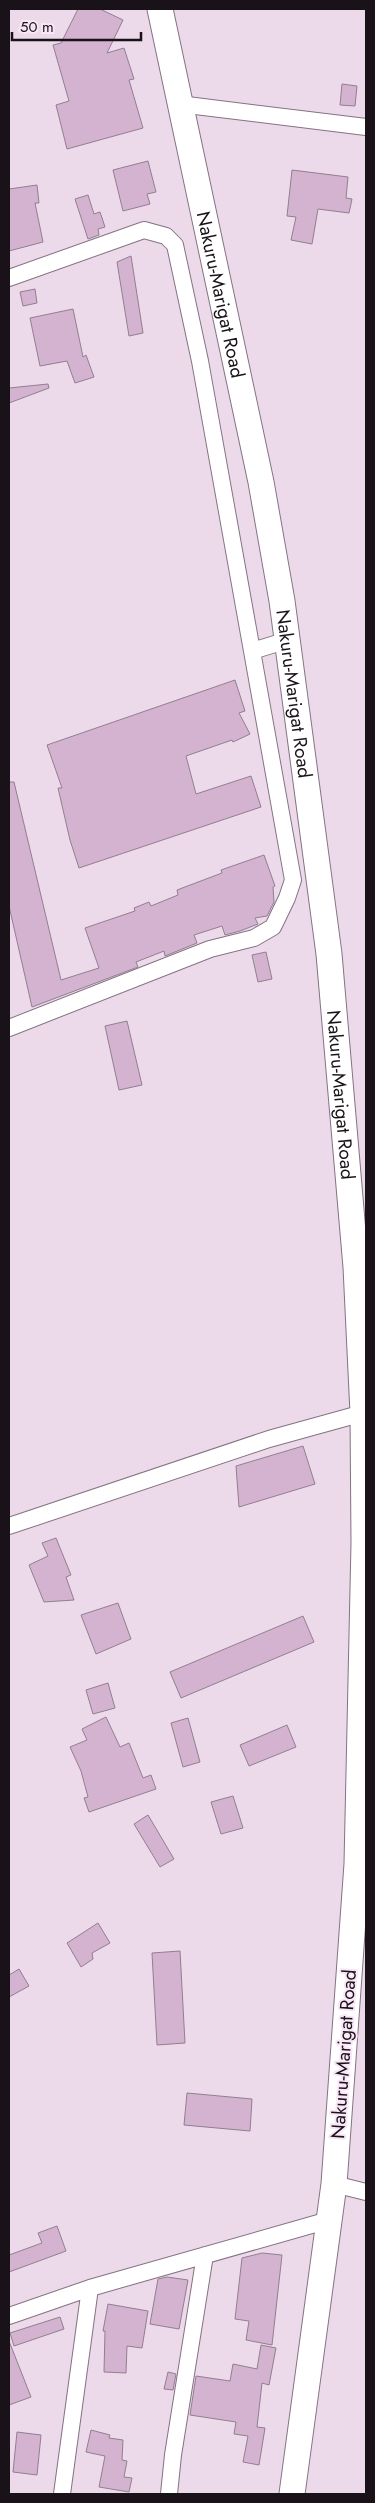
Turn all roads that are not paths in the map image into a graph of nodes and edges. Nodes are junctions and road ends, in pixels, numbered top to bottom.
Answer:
1 (160, 9) edge
2 (179, 104) junction
3 (366, 127) edge
4 (9, 278) edge
5 (288, 640) junction
6 (252, 651) junction
7 (9, 1028) edge
8 (363, 1412) junction
9 (9, 1526) edge
10 (334, 2184) junction
11 (366, 2192) edge
12 (329, 2220) junction
13 (205, 2254) junction
14 (90, 2288) junction
15 (9, 2316) edge
16 (62, 2494) edge
17 (169, 2494) edge
18 (292, 2494) edge

1 - 2 main road, Nakuru-Marigat Road
2 - 3 street
2 - 5 main road, Nakuru-Marigat Road
4 - 6 street
5 - 6 street
5 - 8 main road, Nakuru-Marigat Road
6 - 7 street
8 - 9 street
8 - 10 main road, Nakuru-Marigat Road
10 - 11 street
10 - 12 main road, Nakuru-Marigat Road
12 - 13 street
12 - 18 main road, Nakuru-Marigat Road
13 - 14 street
13 - 17 street
14 - 15 street
14 - 16 street

